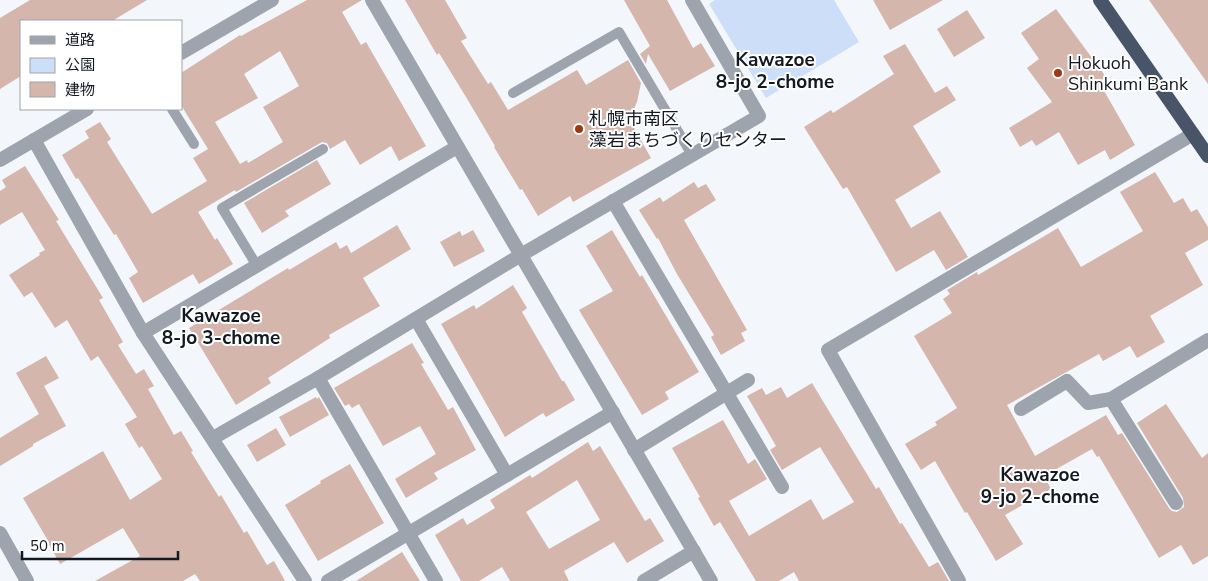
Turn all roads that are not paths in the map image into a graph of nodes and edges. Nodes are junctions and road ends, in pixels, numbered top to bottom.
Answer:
1 (272, 0) edge
2 (372, 0) edge
3 (692, 0) edge
4 (1100, 0) edge
5 (182, 52) edge
6 (513, 94) dead end
7 (85, 110) edge
8 (173, 110) edge
9 (1200, 138) edge
10 (34, 140) junction
11 (194, 144) dead end
12 (458, 147) junction
13 (322, 149) dead end
14 (692, 155) junction
15 (1208, 156) edge
16 (0, 160) edge
17 (613, 201) junction
18 (521, 255) junction
19 (257, 266) junction
20 (416, 318) junction
21 (143, 333) junction
22 (1208, 340) edge
23 (318, 378) junction
24 (748, 380) dead end
25 (727, 393) junction
26 (1111, 399) junction
27 (1021, 409) dead end
28 (612, 412) junction
29 (213, 438) junction
30 (634, 450) junction
31 (507, 475) junction
32 (782, 487) dead end
33 (1176, 503) dead end
34 (0, 533) edge
35 (408, 533) junction
36 (694, 551) junction
37 (22, 579) edge
38 (305, 581) edge
39 (328, 581) edge
40 (436, 581) edge
41 (644, 581) edge
42 (711, 581) edge
43 (959, 581) edge

1 - 5 street
2 - 12 street
3 - 14 street
4 - 9 highway
6 - 14 lane
7 - 10 street
8 - 11 lane
9 - 15 highway
9 - 43 street
10 - 16 street
10 - 21 street
12 - 18 street
12 - 19 street
13 - 19 lane
14 - 17 street
17 - 18 street
17 - 25 street
18 - 20 street
18 - 28 street
19 - 21 street
20 - 23 street
20 - 31 street
21 - 29 street
22 - 26 street
23 - 29 street
23 - 35 street
24 - 25 street
25 - 30 street
25 - 32 street
26 - 27 street
26 - 33 street
28 - 30 street
28 - 31 street
29 - 38 street
30 - 36 street
31 - 35 street
34 - 37 street
35 - 39 street
35 - 40 street
36 - 41 street
36 - 42 street

